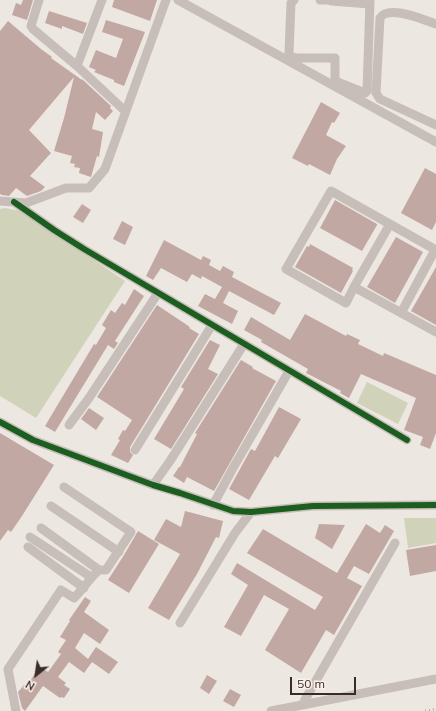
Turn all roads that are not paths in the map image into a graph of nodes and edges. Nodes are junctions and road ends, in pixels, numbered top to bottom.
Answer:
1 (39, 0) edge
2 (102, 0) edge
3 (166, 0) edge
4 (178, 0) edge
5 (294, 0) edge
6 (320, 0) edge
7 (331, 0) edge
8 (370, 2) edge
9 (436, 24) edge
10 (310, 58) junction
11 (77, 66) junction
12 (310, 73) junction
13 (335, 84) junction
14 (125, 111) junction
15 (412, 114) junction
16 (436, 125) edge
17 (408, 127) junction
18 (436, 142) edge
19 (0, 201) edge
20 (14, 202) junction
21 (390, 224) junction
22 (436, 250) edge
23 (354, 287) junction
24 (158, 293) junction
25 (401, 313) junction
26 (212, 325) junction
27 (436, 332) edge
28 (244, 344) junction
29 (289, 371) junction
30 (0, 422) edge
31 (69, 425) dead end
32 (407, 440) dead end
33 (135, 450) dead end
34 (153, 485) junction
35 (64, 487) dead end
36 (213, 505) junction
37 (436, 505) edge
38 (51, 506) dead end
39 (251, 512) junction
40 (41, 528) dead end
41 (30, 537) dead end
42 (395, 543) dead end
43 (28, 547) dead end
44 (119, 552) junction
45 (99, 570) junction
46 (91, 577) junction
47 (84, 588) junction
48 (180, 623) dead end
49 (436, 680) edge
50 (302, 705) junction
51 (16, 711) edge
52 (271, 711) edge

1 - 11 street
2 - 11 street
3 - 14 street
4 - 12 street
5 - 10 street
6 - 7 street
7 - 8 street
8 - 13 street
9 - 15 street
10 - 12 street
10 - 13 street
11 - 14 street
12 - 13 street
13 - 17 street
14 - 20 street
15 - 16 street
15 - 17 street
17 - 18 street
19 - 20 street
20 - 24 street
21 - 22 street
21 - 23 street
21 - 23 street
22 - 25 street
23 - 25 street
24 - 26 street
24 - 31 street
25 - 27 street
26 - 28 street
26 - 33 street
28 - 29 street
28 - 34 street
29 - 32 street
29 - 36 street
30 - 34 street
34 - 36 street
35 - 44 street
36 - 39 street
37 - 39 street
38 - 44 street
39 - 48 street
40 - 45 street
41 - 46 street
42 - 50 street
43 - 47 street
44 - 45 street
45 - 46 street
46 - 47 street
47 - 51 street
49 - 50 street
50 - 52 street

